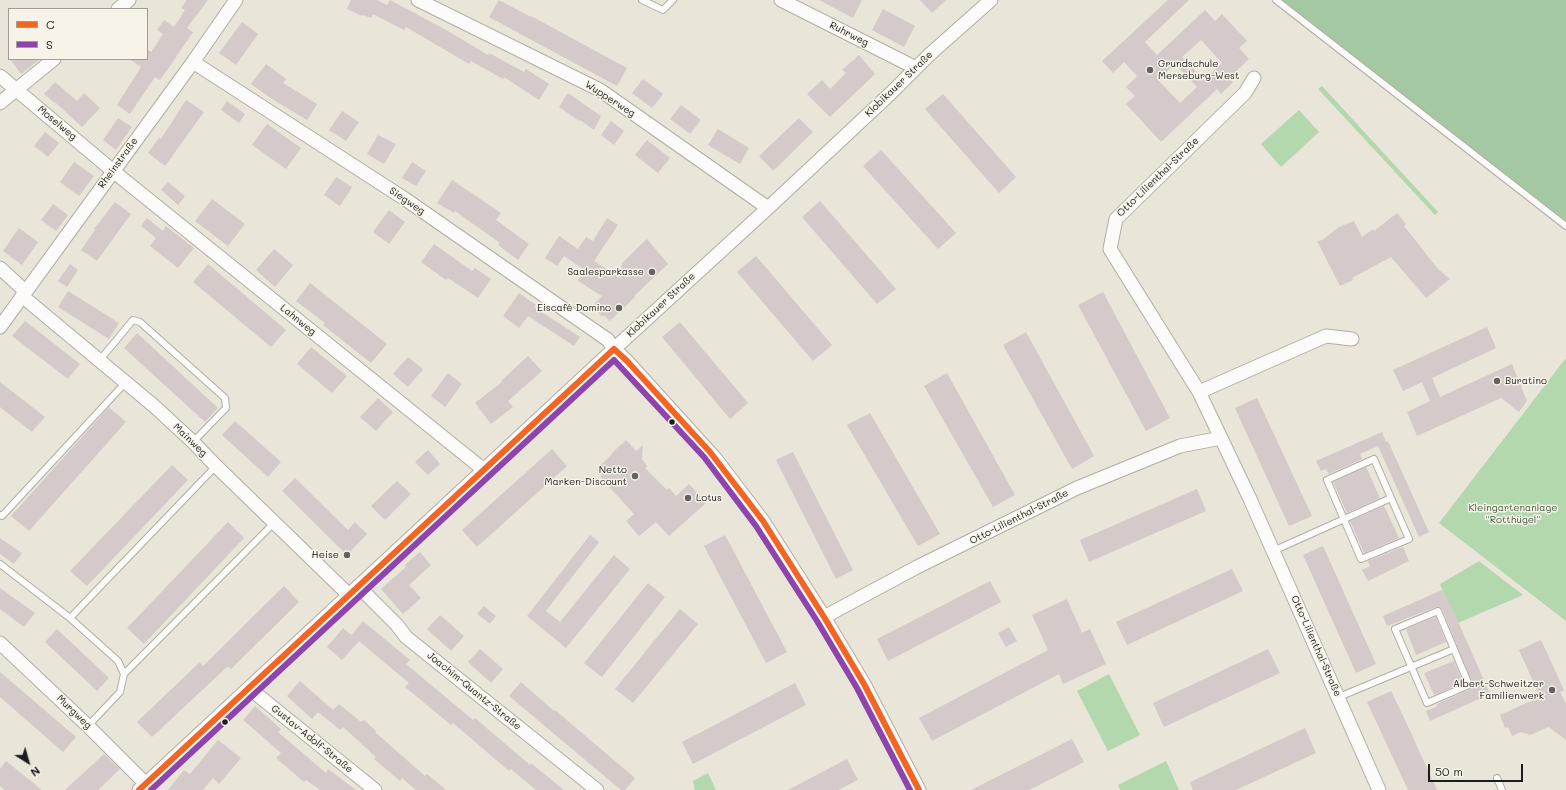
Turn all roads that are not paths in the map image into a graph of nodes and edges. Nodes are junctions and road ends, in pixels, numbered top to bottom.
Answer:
1 (129, 0) edge
2 (236, 0) edge
3 (418, 0) edge
4 (642, 0) edge
5 (673, 0) edge
6 (781, 0) edge
7 (991, 0) edge
8 (1276, 0) edge
9 (119, 8) edge
10 (53, 60) edge
11 (193, 62) junction
12 (916, 68) junction
13 (0, 76) edge
14 (1254, 78) dead end
15 (16, 89) junction
16 (0, 103) edge
17 (113, 171) junction
18 (768, 208) junction
19 (1566, 226) edge
20 (0, 268) edge
21 (23, 293) junction
22 (0, 327) edge
23 (1352, 339) dead end
24 (614, 349) junction
25 (99, 360) junction
26 (126, 382) junction
27 (1199, 392) junction
28 (1221, 438) junction
29 (193, 442) junction
30 (216, 466) junction
31 (484, 470) junction
32 (1391, 498) junction
33 (0, 515) edge
34 (1344, 519) junction
35 (275, 522) junction
36 (1273, 551) junction
37 (0, 564) edge
38 (354, 590) junction
39 (824, 617) junction
40 (70, 618) junction
41 (0, 643) edge
42 (1454, 649) junction
43 (1411, 666) junction
44 (124, 674) junction
45 (249, 688) junction
46 (1339, 697) junction
47 (88, 726) junction
48 (1497, 778) dead end
49 (142, 787) edge
50 (375, 790) edge
51 (597, 790) edge
52 (919, 790) edge
53 (1379, 790) edge
54 (1502, 790) edge

1 - 9 street
2 - 11 street, Rheinstraße
3 - 18 street, Wupperweg
4 - 5 lane
6 - 12 street, Ruhrweg
7 - 12 street, Klobikauer Straße
8 - 19 lane
10 - 15 street
11 - 17 street, Rheinstraße
11 - 24 street, Siegweg
12 - 18 street, Klobikauer Straße
13 - 15 street, Moselweg
14 - 27 street, Otto-Lilienthal-Straße
15 - 16 street
15 - 17 street, Moselweg
17 - 21 street, Rheinstraße
17 - 31 street, Lahnweg
18 - 24 street, Klobikauer Straße
20 - 21 street, Mainweg
21 - 22 street, Rheinstraße
21 - 25 street, Mainweg
23 - 27 street
24 - 31 street, Klobikauer Straße
24 - 39 street, Siegweg
25 - 26 street, Mainweg
25 - 29 lane
26 - 29 street, Mainweg
26 - 33 lane
27 - 28 street, Otto-Lilienthal-Straße
28 - 36 street, Otto-Lilienthal-Straße
28 - 39 street, Otto-Lilienthal-Straße
29 - 30 street, Mainweg
30 - 35 street, Mainweg
30 - 40 lane
31 - 38 street, Klobikauer Straße
32 - 34 lane
32 - 34 lane
32 - 34 lane
34 - 36 lane
35 - 38 street, Mainweg
35 - 44 lane
36 - 46 street, Otto-Lilienthal-Straße
37 - 40 lane
38 - 45 street, Klobikauer Straße
38 - 51 street, Joachim-Quantz-Straße
39 - 52 street, Siegweg
40 - 44 lane
41 - 47 street, Murgweg
42 - 43 lane
42 - 43 lane
42 - 43 lane
43 - 46 lane
44 - 47 lane
45 - 49 street, Klobikauer Straße
45 - 50 street, Gustav-Adolf-Straße
46 - 53 street, Otto-Lilienthal-Straße
47 - 49 street, Murgweg
48 - 54 lane

